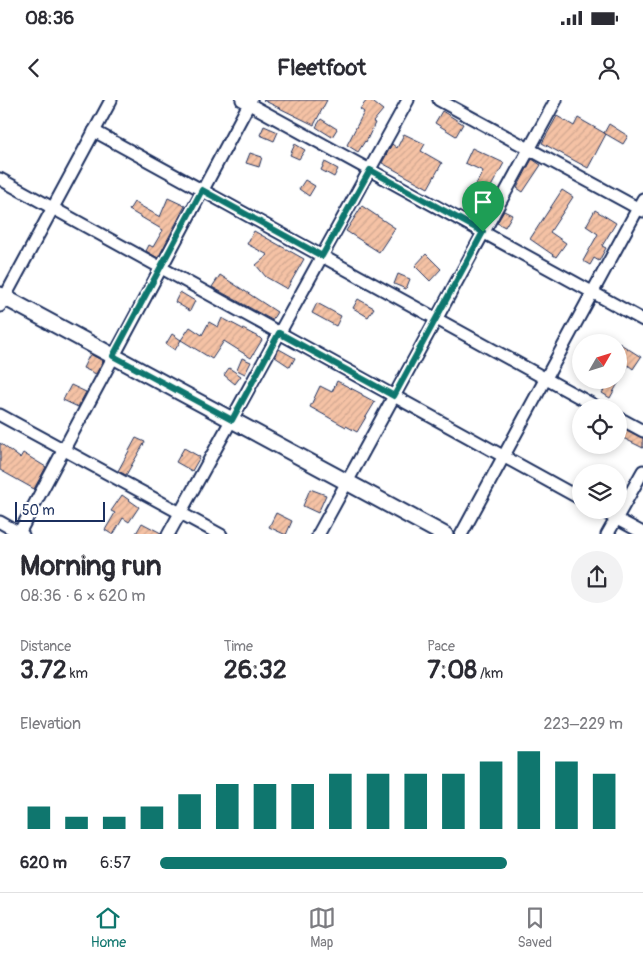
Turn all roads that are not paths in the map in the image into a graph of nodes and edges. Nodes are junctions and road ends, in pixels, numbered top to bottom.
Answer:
1 (111, 100) edge
2 (408, 100) edge
3 (439, 100) edge
4 (556, 100) edge
5 (247, 101) edge
6 (94, 131) junction
7 (529, 149) junction
8 (370, 170) junction
9 (0, 179) edge
10 (202, 190) junction
11 (641, 206) edge
12 (53, 208) junction
13 (483, 232) junction
14 (322, 256) junction
15 (161, 268) junction
16 (592, 292) junction
17 (2, 300) edge
18 (436, 318) junction
19 (643, 320) edge
20 (279, 333) junction
21 (113, 356) junction
22 (546, 378) junction
23 (394, 396) junction
24 (584, 399) edge
25 (0, 415) edge
26 (232, 420) junction
27 (627, 422) edge
28 (643, 431) edge
29 (64, 449) junction
30 (504, 457) junction
31 (643, 471) edge
32 (347, 482) junction
33 (572, 495) edge
34 (627, 499) edge
35 (180, 512) junction
36 (616, 519) joint
37 (0, 522) edge
38 (20, 534) edge
39 (168, 534) edge
40 (221, 534) edge
41 (318, 534) edge
42 (445, 534) edge
43 (461, 534) edge
44 (607, 534) edge
45 (643, 534) edge

1 - 6 street
2 - 8 street
3 - 7 street
4 - 7 street
5 - 8 street
5 - 10 street
6 - 10 street
6 - 12 street
7 - 11 street
7 - 13 street
8 - 13 street
8 - 14 street
9 - 12 street
10 - 14 street
10 - 15 street
11 - 16 street
12 - 15 street
12 - 17 street
13 - 16 street
13 - 18 street
14 - 18 street
14 - 20 street
15 - 20 street
15 - 21 street
16 - 19 street
16 - 22 street
17 - 21 street
18 - 22 street
18 - 23 street
20 - 23 street
20 - 26 street
21 - 26 street
21 - 29 street
22 - 24 street
22 - 30 street
23 - 30 street
23 - 32 street
25 - 29 street
26 - 32 street
26 - 35 street
27 - 28 street
29 - 35 street
29 - 38 street
30 - 33 street
30 - 43 street
31 - 34 street
32 - 41 street
32 - 42 street
35 - 39 street
35 - 40 street
36 - 44 street
36 - 45 street
37 - 38 street

